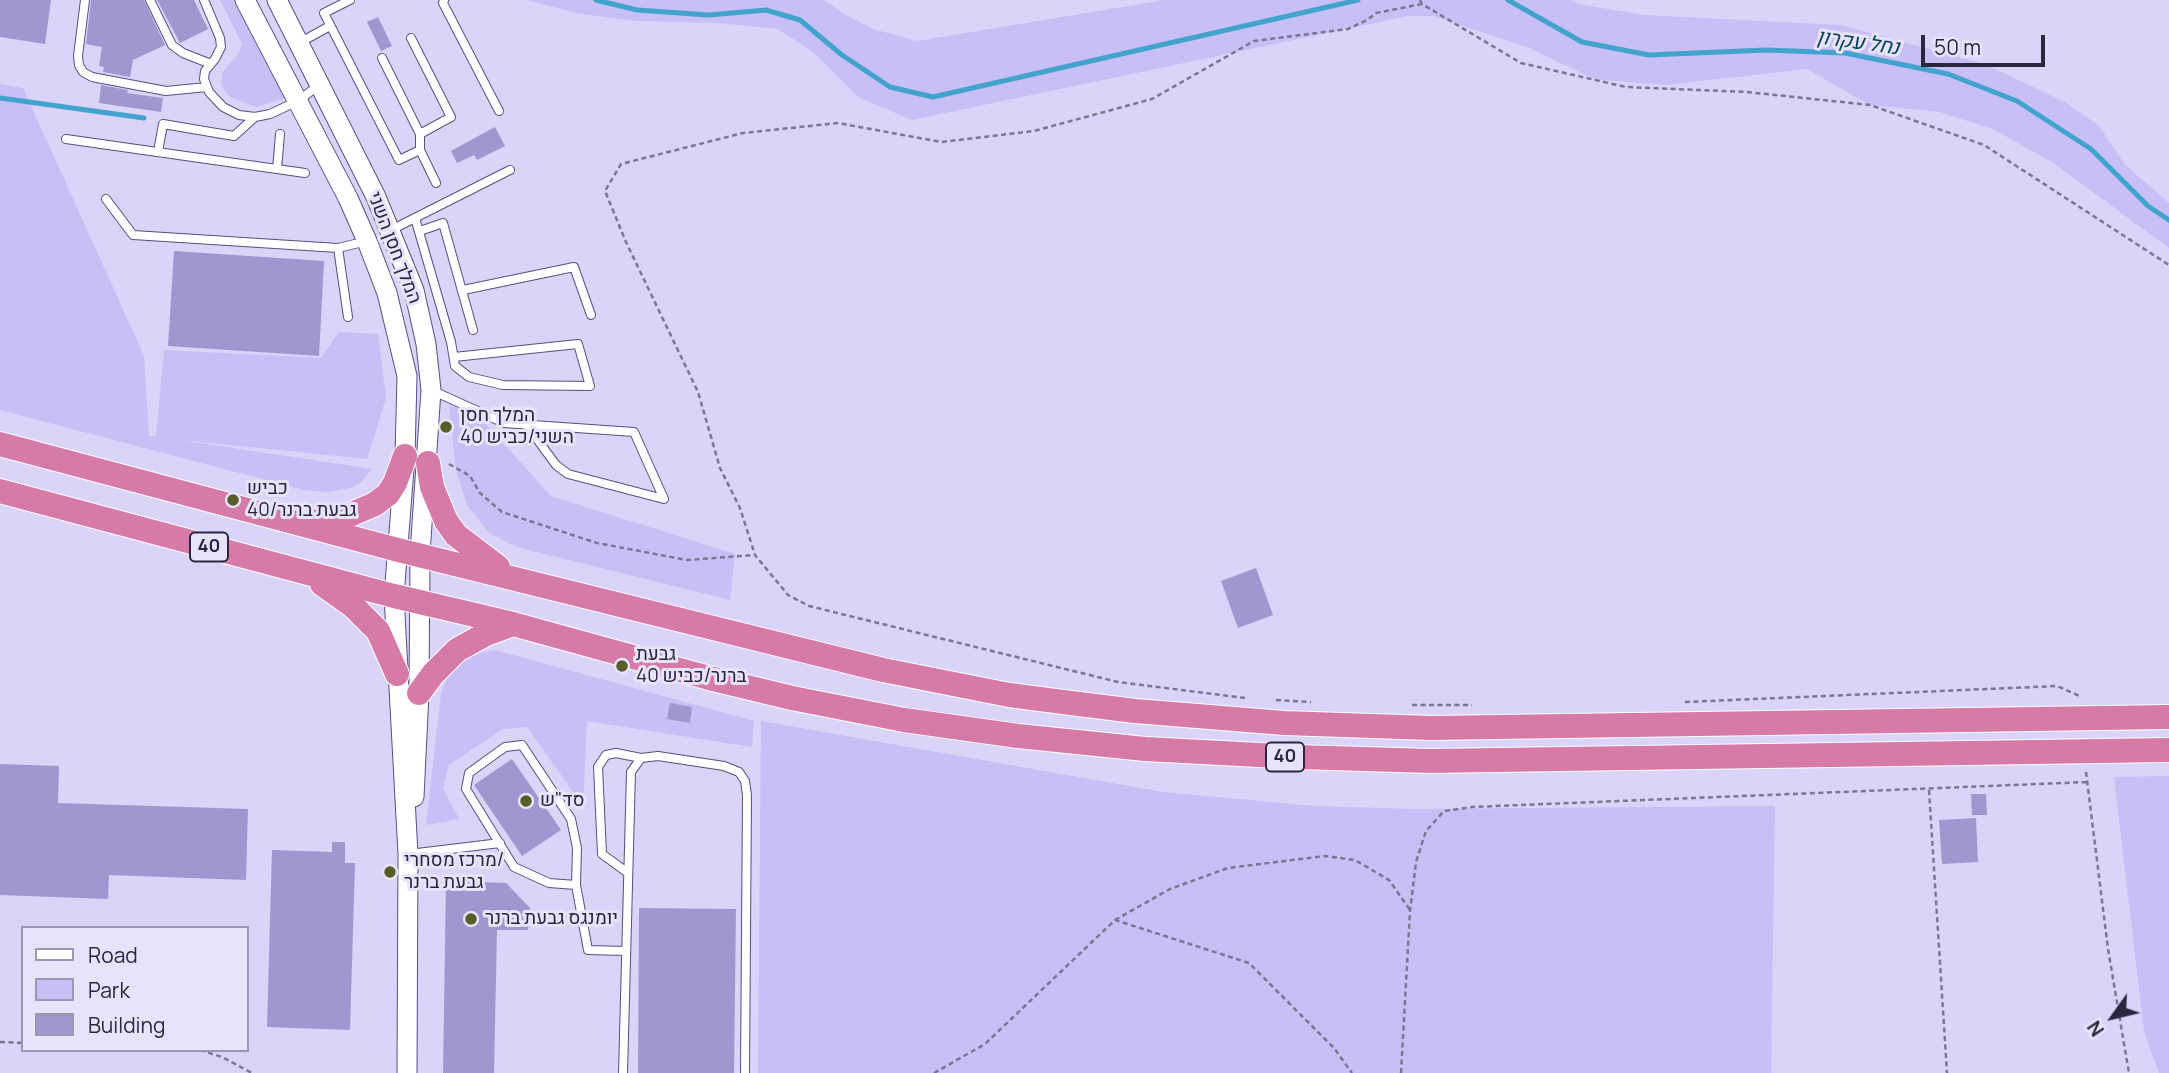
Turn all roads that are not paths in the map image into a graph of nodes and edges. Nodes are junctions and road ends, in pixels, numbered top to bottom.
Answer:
1 (85, 0) edge
2 (150, 0) edge
3 (204, 0) edge
4 (245, 0) edge
5 (277, 0) edge
6 (350, 0) edge
7 (444, 0) edge
8 (331, 26) junction
9 (411, 38) dead end
10 (299, 43) junction
11 (382, 58) dead end
12 (211, 64) junction
13 (320, 85) junction
14 (207, 87) junction
15 (298, 101) junction
16 (499, 111) dead end
17 (255, 117) junction
18 (280, 134) dead end
19 (420, 134) junction
20 (66, 139) dead end
21 (420, 150) junction
22 (158, 152) junction
23 (277, 169) junction
24 (510, 170) dead end
25 (304, 173) dead end
26 (436, 183) dead end
27 (106, 199) dead end
28 (415, 218) junction
29 (390, 231) junction
30 (420, 231) junction
31 (366, 241) junction
32 (338, 248) junction
33 (463, 290) junction
34 (591, 315) dead end
35 (348, 317) dead end
36 (473, 330) dead end
37 (454, 357) junction
38 (431, 390) junction
39 (526, 425) junction
40 (0, 443) edge
41 (417, 460) junction
42 (0, 491) edge
43 (298, 523) junction
44 (409, 552) junction
45 (290, 569) junction
46 (523, 580) junction
47 (394, 596) junction
48 (418, 600) junction
49 (513, 624) junction
50 (397, 674) junction
51 (419, 693) junction
52 (2169, 717) edge
53 (2169, 750) edge
54 (641, 758) junction
55 (500, 843) junction
56 (408, 854) junction
57 (628, 873) junction
58 (576, 885) junction
59 (626, 951) junction
60 (407, 1073) edge
61 (623, 1073) edge
62 (745, 1073) edge

1 - 14 lane
2 - 12 lane
3 - 12 lane
4 - 15 street, המלך חסן השני
5 - 10 street, המלך חסן השני
6 - 8 lane
7 - 16 lane
8 - 10 lane
8 - 21 lane
9 - 19 lane
10 - 13 street, המלך חסן השני
11 - 19 lane
12 - 14 lane
13 - 15 lane
13 - 29 street, המלך חסן השני
14 - 17 lane
15 - 17 lane
15 - 31 street, המלך חסן השני
17 - 22 lane
18 - 23 lane
19 - 21 lane
20 - 22 lane
21 - 26 lane
22 - 23 lane
23 - 25 lane
24 - 28 lane
27 - 32 lane
28 - 29 lane
28 - 30 lane
29 - 38 street, המלך חסן השני
30 - 33 lane
30 - 37 lane
31 - 32 lane
31 - 41 street, המלך חסן השני
32 - 35 lane
33 - 34 lane
33 - 36 lane
37 - 37 lane
38 - 39 lane
38 - 41 street, המלך חסן השני
39 - 39 lane
40 - 43 highway, 40
41 - 43 highway
41 - 44 street, המלך חסן השני
41 - 46 highway
42 - 45 highway, 40
43 - 44 highway, 40
44 - 46 highway, 40
44 - 47 street, המלך חסן השני
44 - 48 street, המלך חסן השני
45 - 47 highway, 40
45 - 50 highway
46 - 52 highway, 40
47 - 48 highway, 40
47 - 50 street, המלך חסן השני
48 - 49 highway, 40
48 - 51 street, המלך חסן השני
49 - 51 highway
49 - 53 highway, 40
50 - 56 street, המלך חסן השני
51 - 56 street, המלך חסן השני
54 - 57 lane
54 - 57 lane
54 - 62 lane
55 - 56 lane
55 - 58 lane
55 - 58 lane
56 - 60 street
57 - 59 lane
58 - 59 lane
59 - 61 lane

